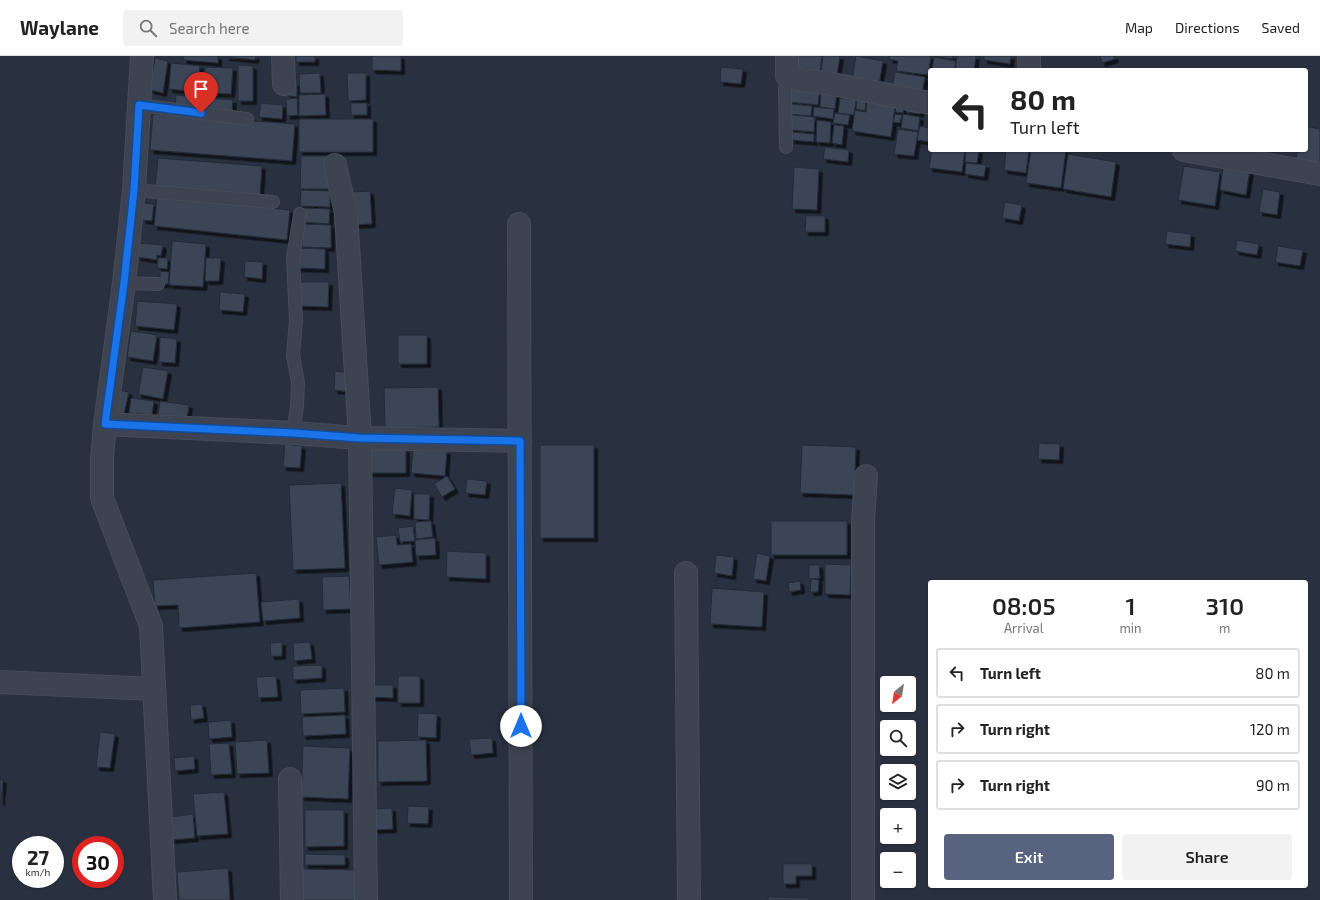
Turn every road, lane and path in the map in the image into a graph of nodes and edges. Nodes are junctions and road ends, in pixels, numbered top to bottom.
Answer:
1 (142, 56) edge
2 (283, 56) edge
3 (1029, 56) edge
4 (787, 66) edge
5 (1029, 68) edge
6 (284, 84) dead end
7 (928, 103) edge
8 (139, 105) junction
9 (247, 119) dead end
10 (786, 147) dead end
11 (1195, 152) edge
12 (335, 165) dead end
13 (1320, 174) edge
14 (134, 190) junction
15 (273, 202) dead end
16 (300, 214) dead end
17 (519, 224) dead end
18 (124, 283) junction
19 (158, 284) dead end
20 (105, 424) junction
21 (293, 433) junction
22 (360, 438) junction
23 (520, 441) junction
24 (866, 476) dead end
25 (686, 573) dead end
26 (0, 682) edge
27 (154, 689) junction
28 (290, 779) dead end
29 (165, 900) edge
30 (292, 900) edge
31 (366, 900) edge
32 (521, 900) edge
33 (689, 900) edge
34 (863, 900) edge

1 - 8 street
2 - 6 street
3 - 5 street
4 - 7 street
4 - 10 lane
8 - 9 lane
8 - 14 street
11 - 13 street
12 - 22 street
14 - 15 lane
14 - 18 street
16 - 21 lane
17 - 23 street
18 - 19 lane
18 - 20 street
20 - 21 street
20 - 27 street
21 - 22 street
22 - 23 street
22 - 31 street
23 - 32 street
24 - 34 street
25 - 33 street
26 - 27 street
27 - 29 street
28 - 30 street

